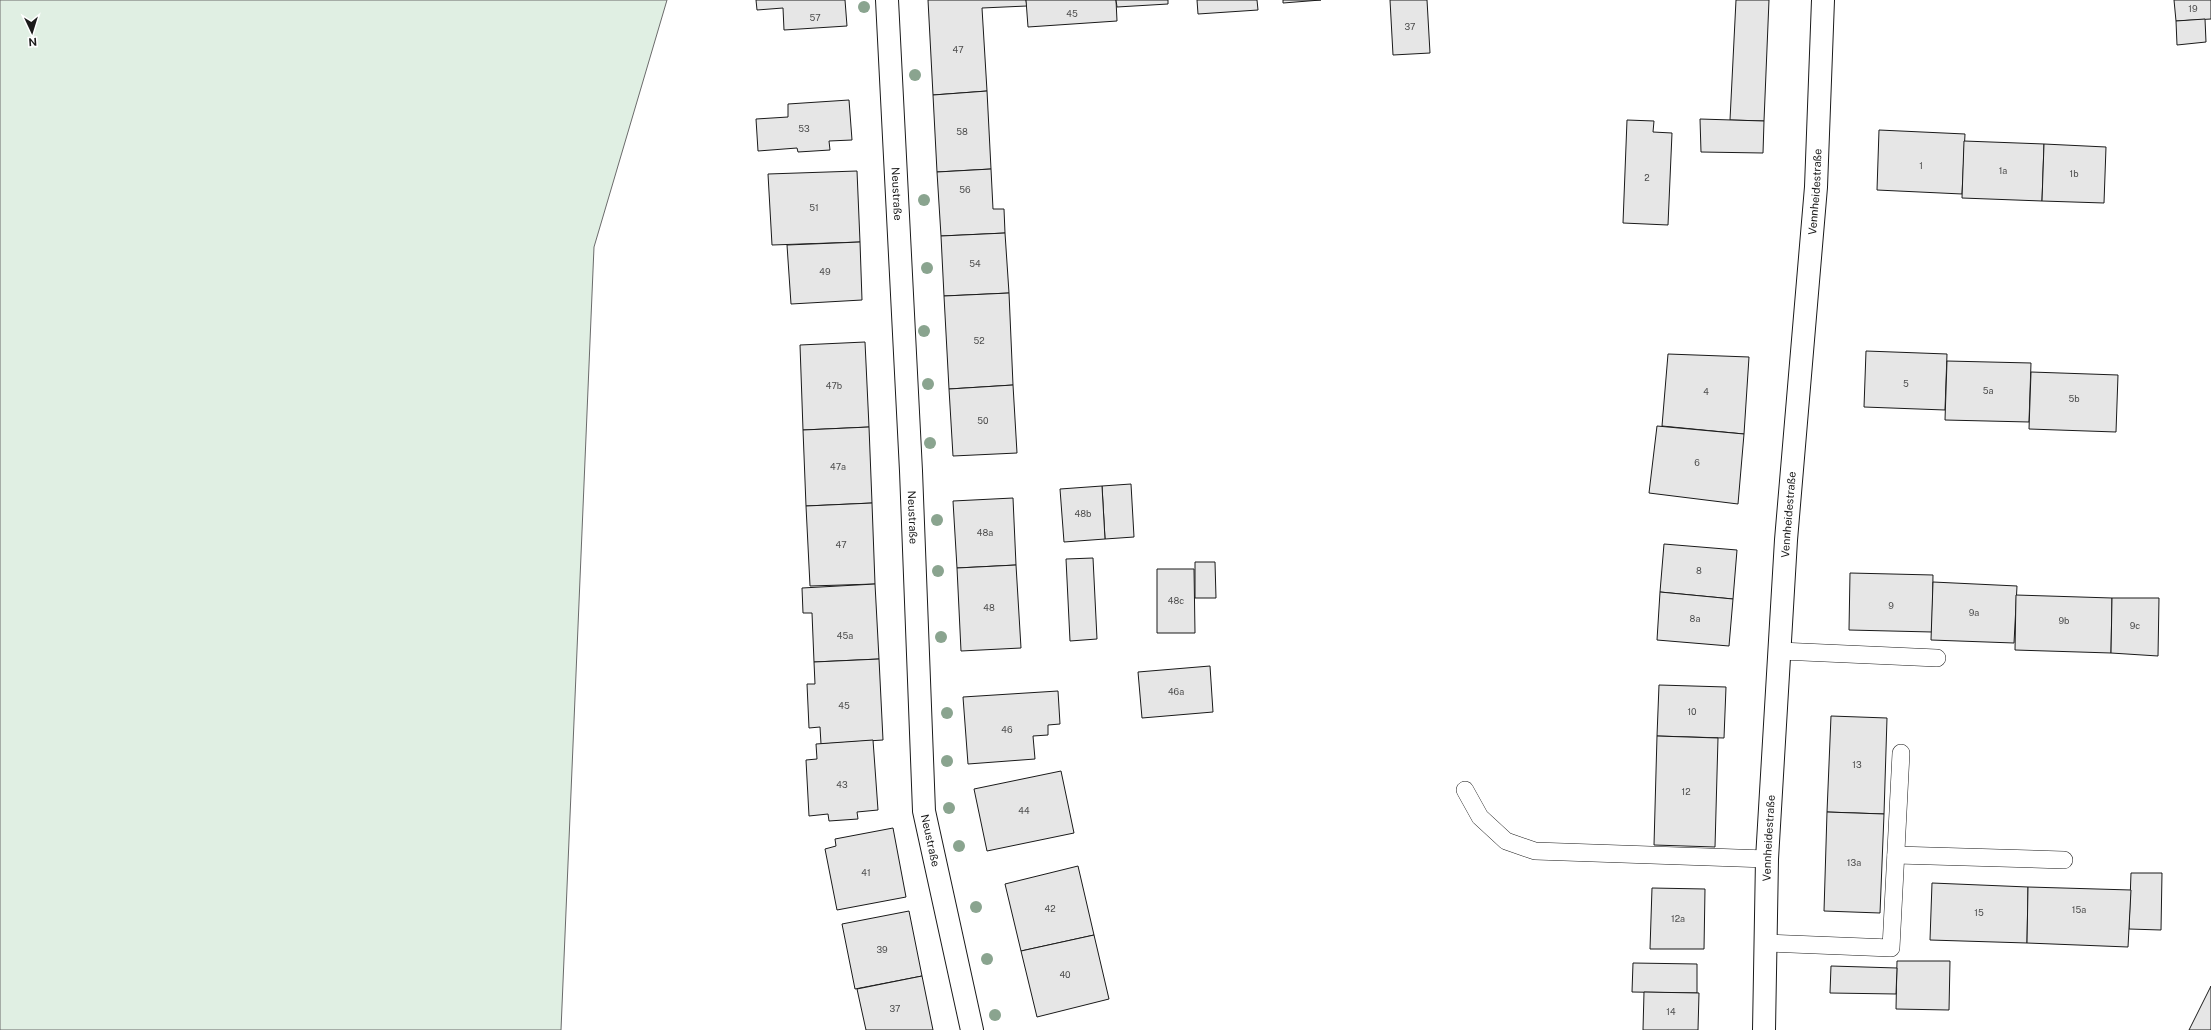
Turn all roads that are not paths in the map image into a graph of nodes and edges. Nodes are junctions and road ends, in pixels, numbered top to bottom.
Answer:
1 (887, 0) edge
2 (1823, 0) edge
3 (1780, 651) junction
4 (1937, 658) dead end
5 (1901, 753) dead end
6 (1465, 790) dead end
7 (1896, 855) junction
8 (1768, 859) junction
9 (2064, 860) dead end
10 (1766, 943) junction
11 (972, 1030) edge
12 (1764, 1030) edge

1 - 11 street, Neustraße
2 - 3 street, Vennheidestraße
3 - 4 lane
3 - 8 street, Vennheidestraße
5 - 7 lane
6 - 8 lane
7 - 9 lane
7 - 10 lane
8 - 10 street, Vennheidestraße
10 - 12 street, Vennheidestraße

